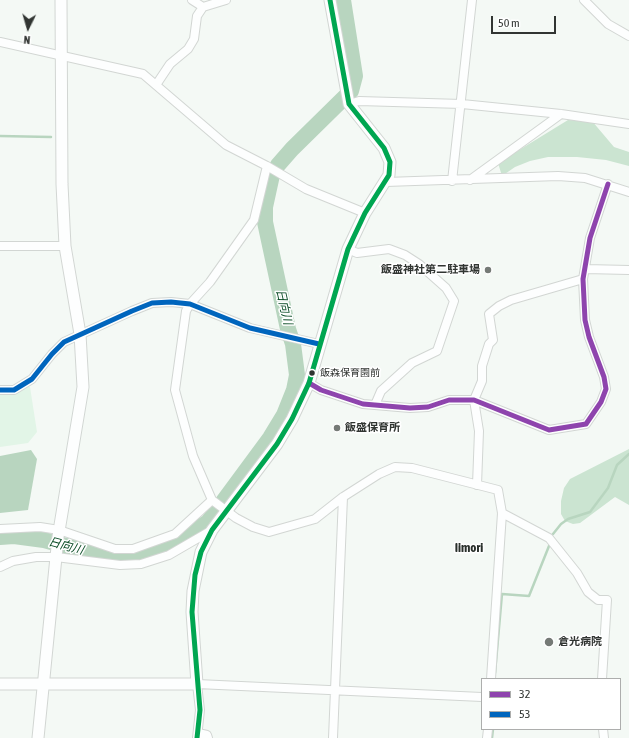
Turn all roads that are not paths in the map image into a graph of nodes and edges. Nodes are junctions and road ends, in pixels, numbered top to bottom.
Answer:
1 (61, 0) edge
2 (192, 0) edge
3 (226, 0) edge
4 (330, 0) edge
5 (472, 0) edge
6 (584, 0) edge
7 (203, 7) junction
8 (629, 36) edge
9 (0, 42) edge
10 (61, 55) junction
11 (156, 85) junction
12 (349, 103) junction
13 (462, 104) junction
14 (561, 114) junction
15 (629, 124) edge
16 (267, 166) junction
17 (470, 180) junction
18 (452, 181) junction
19 (386, 182) junction
20 (608, 184) junction
21 (629, 192) edge
22 (365, 213) junction
23 (0, 246) edge
24 (65, 246) junction
25 (348, 249) junction
26 (585, 269) junction
27 (629, 270) edge
28 (583, 279) junction
29 (190, 304) junction
30 (80, 334) junction
31 (319, 344) junction
32 (309, 382) junction
33 (0, 390) edge
34 (474, 400) junction
35 (375, 404) junction
36 (477, 484) junction
37 (343, 497) junction
38 (212, 500) junction
39 (227, 510) junction
40 (502, 513) junction
41 (0, 529) edge
42 (212, 530) junction
43 (59, 533) junction
44 (56, 555) junction
45 (0, 567) edge
46 (491, 678) edge
47 (602, 678) edge
48 (43, 683) junction
49 (0, 684) edge
50 (197, 684) junction
51 (336, 690) junction
52 (481, 697) edge
53 (197, 736) edge
54 (38, 738) edge
55 (208, 738) edge
56 (333, 738) edge

1 - 10 street
2 - 7 street
3 - 7 street
4 - 12 street
5 - 13 street
6 - 8 street
7 - 11 street
9 - 10 street
10 - 11 street
10 - 24 street
11 - 16 street
12 - 13 street
12 - 19 street
13 - 14 street
13 - 18 street
14 - 15 street
14 - 17 street
16 - 22 street
16 - 29 street
17 - 18 street
17 - 20 street
18 - 19 street
19 - 22 street
20 - 21 street
20 - 26 street
22 - 25 street
23 - 24 street
24 - 30 street
25 - 31 street
25 - 35 street
26 - 27 street
26 - 28 street
28 - 34 street
28 - 34 street
29 - 30 street
29 - 31 street
29 - 38 street
30 - 33 street
30 - 43 street
31 - 32 street
32 - 35 street
32 - 39 street
34 - 35 street
34 - 36 street
36 - 37 street
36 - 40 street
37 - 39 street
37 - 51 street
38 - 39 street
38 - 43 street
39 - 42 street
40 - 46 street
40 - 47 street
41 - 43 street
42 - 44 street
42 - 50 street
43 - 44 street
44 - 45 street
44 - 48 street
48 - 49 street
48 - 50 street
48 - 54 street
50 - 51 street
50 - 53 street
51 - 52 street
51 - 56 street
53 - 55 street

